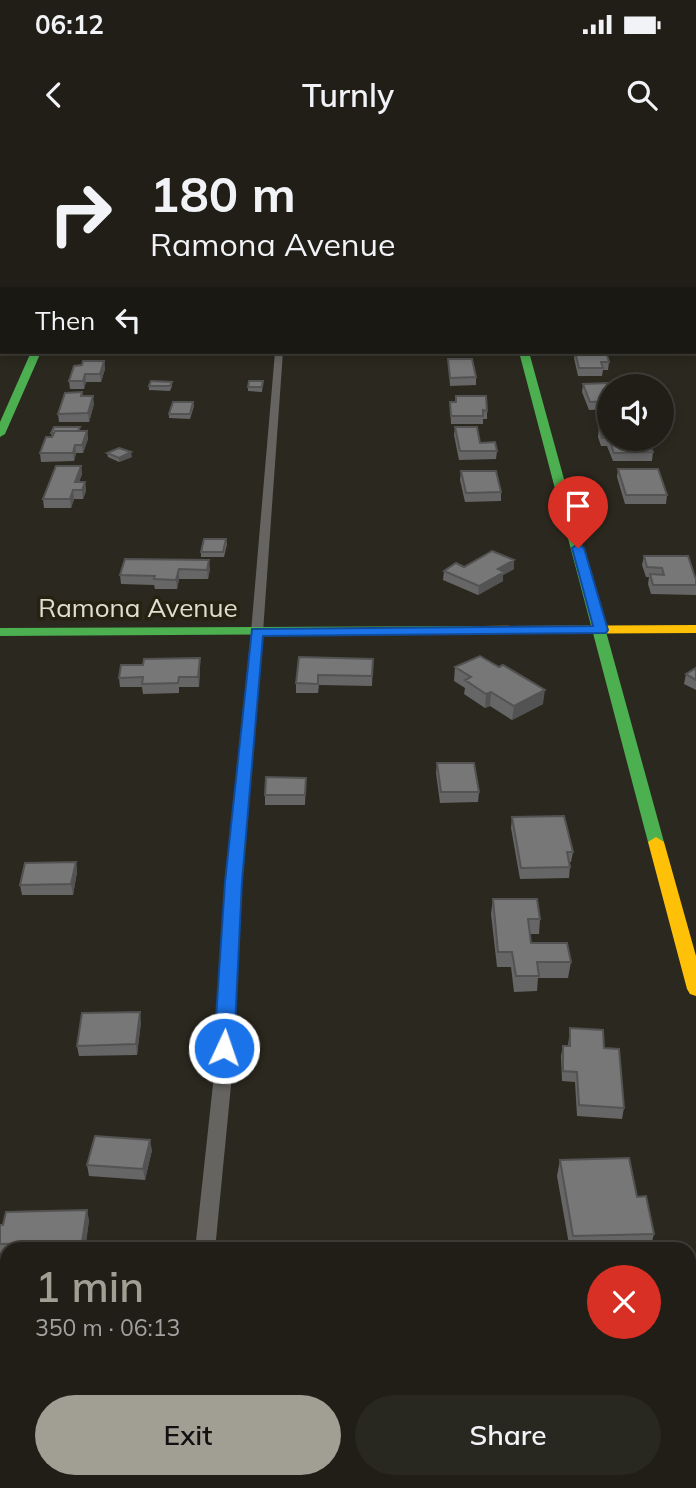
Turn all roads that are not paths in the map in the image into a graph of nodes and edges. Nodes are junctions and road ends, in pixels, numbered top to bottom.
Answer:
1 (35, 354) edge
2 (279, 354) edge
3 (525, 354) edge
4 (0, 434) edge
5 (696, 629) edge
6 (601, 630) junction
7 (0, 632) edge
8 (257, 632) junction
9 (696, 989) edge
10 (206, 1242) edge

1 - 4 street
2 - 8 lane
3 - 6 street
5 - 6 street, Ramona Avenue
6 - 8 street, Ramona Avenue
6 - 9 street
7 - 8 street, Ramona Avenue
8 - 10 lane

